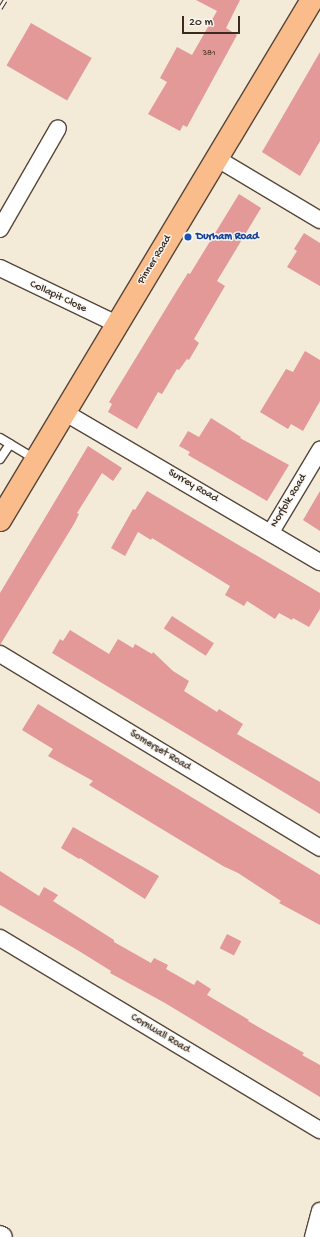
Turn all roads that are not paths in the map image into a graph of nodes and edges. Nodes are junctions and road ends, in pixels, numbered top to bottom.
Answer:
1 (312, 0) edge
2 (58, 128) dead end
3 (216, 158) junction
4 (320, 220) edge
5 (0, 229) edge
6 (0, 268) edge
7 (117, 324) junction
8 (64, 412) junction
9 (0, 438) edge
10 (10, 444) junction
11 (320, 450) edge
12 (0, 459) edge
13 (36, 460) junction
14 (0, 520) edge
15 (271, 532) junction
16 (320, 562) edge
17 (0, 654) edge
18 (320, 848) edge
19 (0, 938) edge
20 (320, 1130) edge
21 (320, 1211) edge
22 (313, 1237) edge

1 - 3 main road, Pinner Road
2 - 5 street
3 - 4 street
3 - 7 main road, Pinner Road
6 - 7 street, Collapit Close
7 - 8 main road, Pinner Road
8 - 13 main road, Pinner Road
8 - 15 street, Surrey Road
9 - 10 lane
10 - 12 lane
10 - 13 lane
11 - 15 street, Norfolk Road
13 - 14 main road, Pinner Road
15 - 16 street, Surrey Road
17 - 18 street, Somerset Road
19 - 20 street, Cornwall Road
21 - 22 street

